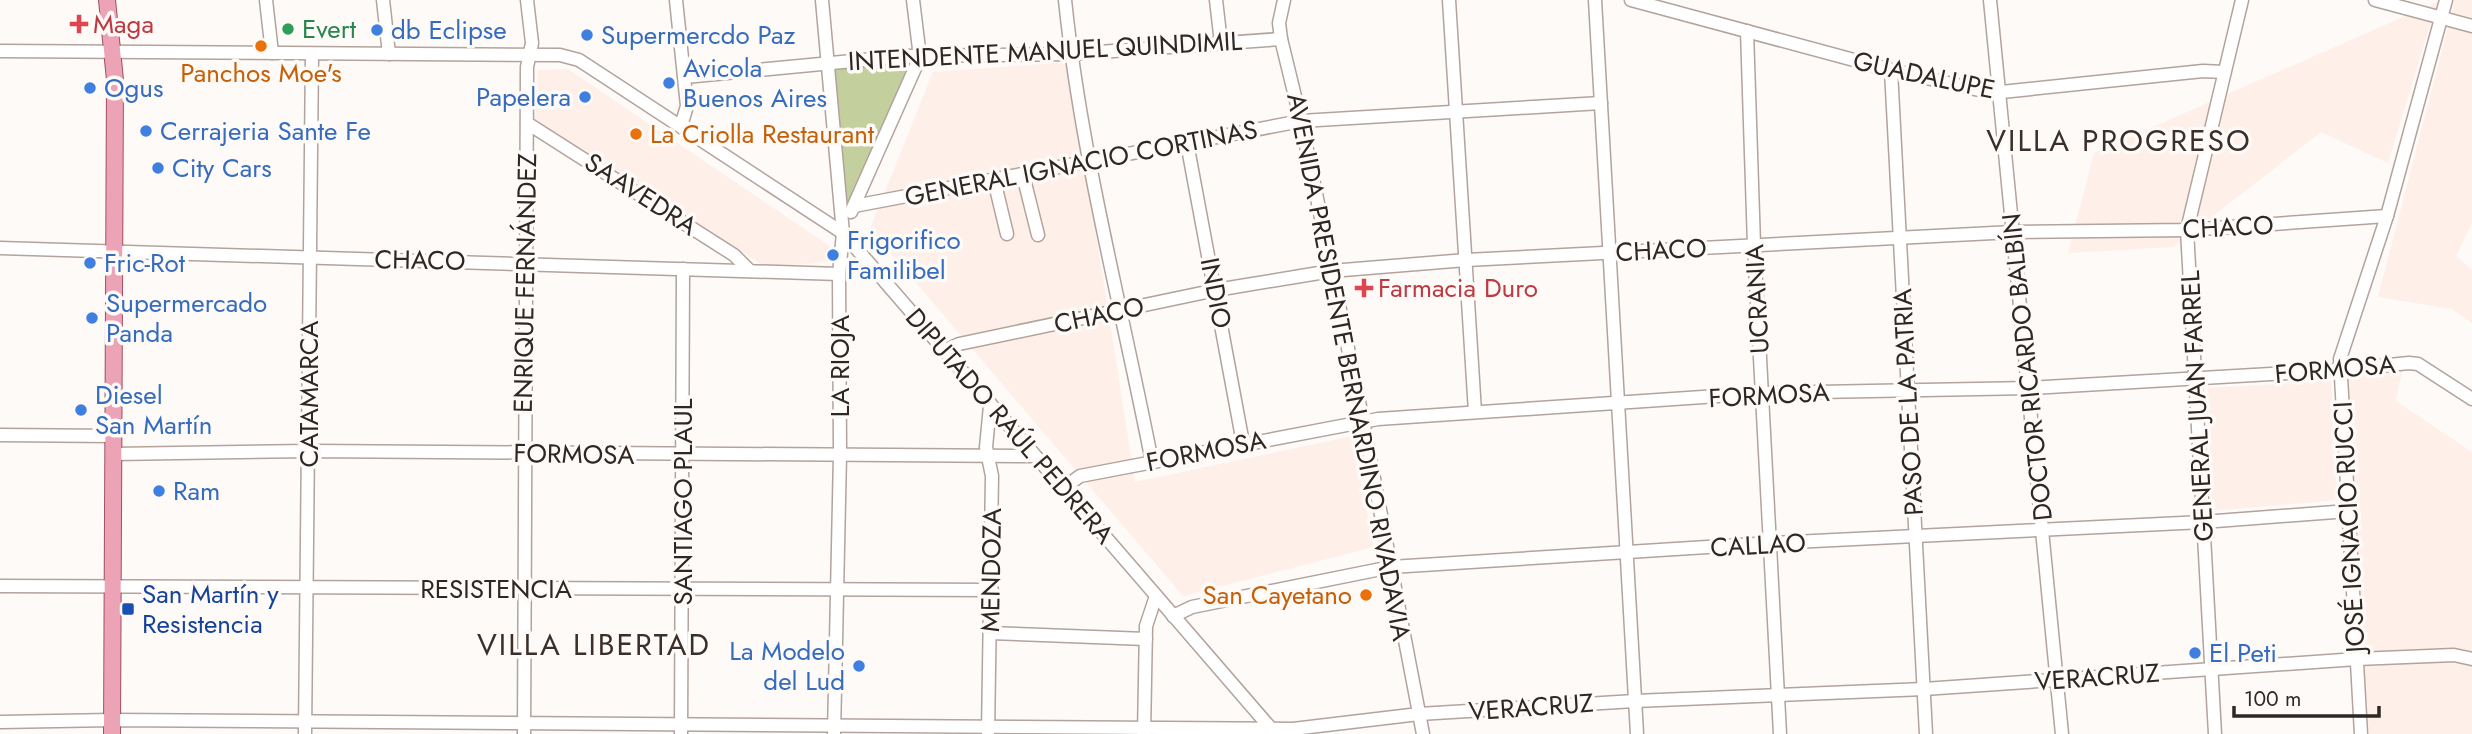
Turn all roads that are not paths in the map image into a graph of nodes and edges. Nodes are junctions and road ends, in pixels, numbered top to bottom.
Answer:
1 (107, 0) edge
2 (266, 0) edge
3 (383, 0) edge
4 (527, 0) edge
5 (676, 0) edge
6 (822, 0) edge
7 (913, 0) edge
8 (1065, 0) edge
9 (1216, 0) edge
10 (1283, 0) edge
11 (1449, 0) edge
12 (1595, 0) edge
13 (1631, 0) edge
14 (1990, 0) edge
15 (2242, 0) edge
16 (2375, 0) edge
17 (2446, 0) edge
18 (1682, 7) edge
19 (2441, 19) junction
20 (2472, 26) edge
21 (1747, 31) junction
22 (1281, 38) junction
23 (1221, 43) junction
24 (0, 51) edge
25 (113, 51) junction
26 (272, 53) junction
27 (312, 54) junction
28 (389, 54) junction
29 (1071, 54) junction
30 (529, 55) junction
31 (920, 57) junction
32 (828, 62) junction
33 (1891, 70) junction
34 (2224, 72) junction
35 (685, 77) junction
36 (2000, 93) junction
37 (1601, 103) junction
38 (1459, 112) junction
39 (1301, 121) junction
40 (527, 123) junction
41 (681, 127) junction
42 (1187, 144) junction
43 (1090, 163) junction
44 (1023, 175) junction
45 (995, 180) junction
46 (853, 206) junction
47 (2387, 216) junction
48 (2187, 230) junction
49 (2013, 232) junction
50 (844, 233) junction
51 (1007, 233) dead end
52 (1038, 235) dead end
53 (1900, 238) junction
54 (1754, 245) junction
55 (0, 248) edge
56 (113, 251) junction
57 (1610, 253) junction
58 (310, 257) junction
59 (1466, 260) junction
60 (526, 262) junction
61 (683, 269) junction
62 (750, 271) junction
63 (1331, 271) junction
64 (839, 274) junction
65 (1216, 290) junction
66 (1122, 310) junction
67 (944, 351) junction
68 (2339, 370) junction
69 (2195, 379) junction
70 (1909, 388) junction
71 (2030, 388) junction
72 (1762, 393) junction
73 (2472, 399) edge
74 (1619, 405) junction
75 (990, 406) junction
76 (1475, 412) junction
77 (1363, 421) junction
78 (0, 435) edge
79 (114, 436) junction
80 (1243, 443) junction
81 (309, 452) junction
82 (524, 453) junction
83 (114, 454) junction
84 (840, 454) junction
85 (683, 455) junction
86 (1034, 456) junction
87 (988, 457) junction
88 (1152, 461) junction
89 (1064, 488) junction
90 (2348, 511) junction
91 (2203, 522) junction
92 (2044, 530) junction
93 (1915, 538) junction
94 (1771, 543) junction
95 (1626, 552) junction
96 (1391, 568) junction
97 (0, 586) edge
98 (113, 586) junction
99 (308, 587) junction
100 (524, 589) junction
101 (682, 590) junction
102 (992, 590) junction
103 (837, 592) junction
104 (1156, 596) junction
105 (1173, 616) junction
106 (990, 633) junction
107 (1146, 639) junction
108 (2357, 659) junction
109 (2472, 659) edge
110 (2212, 670) junction
111 (2058, 679) junction
112 (1924, 689) junction
113 (1777, 695) junction
114 (1635, 701) junction
115 (1419, 714) junction
116 (0, 722) edge
117 (112, 727) edge
118 (305, 728) edge
119 (524, 729) edge
120 (681, 730) edge
121 (834, 731) edge
122 (988, 731) edge
123 (1144, 731) edge
124 (1273, 732) edge
125 (1423, 734) edge
126 (1637, 734) edge
127 (1780, 734) edge
128 (1926, 734) edge
129 (2062, 734) edge
130 (2215, 734) edge
131 (2361, 734) edge

1 - 25 main road
2 - 26 street
3 - 28 street
4 - 30 street, ENRIQUE FERNÁNDEZ
5 - 35 street
6 - 32 street, LA RIOJA
7 - 31 street
8 - 29 street
9 - 23 street
10 - 22 street, AVENIDA PRESIDENTE BERNARDINO RIVADAVIA
11 - 38 street
12 - 37 street
13 - 18 street, GUADALUPE
14 - 36 street, DOCTOR RICARDO BALBÍN
15 - 34 street, GENERAL JUAN FARREL
16 - 19 street
17 - 19 street, JOSÉ IGNACIO RUCCI
18 - 21 street, GUADALUPE
19 - 20 street
19 - 47 street, JOSÉ IGNACIO RUCCI
21 - 33 street, GUADALUPE
21 - 54 street, UCRANIA
22 - 23 street, INTENDENTE MANUEL QUINDIMIL
22 - 39 street, AVENIDA PRESIDENTE BERNARDINO RIVADAVIA
23 - 29 street, INTENDENTE MANUEL QUINDIMIL
24 - 25 street, DIPUTADO RAÚL PEDRERA
25 - 26 street, DIPUTADO RAÚL PEDRERA
25 - 56 main road
26 - 27 street, DIPUTADO RAÚL PEDRERA
27 - 28 street, DIPUTADO RAÚL PEDRERA
27 - 58 street, CATAMARCA
28 - 30 street, DIPUTADO RAÚL PEDRERA
29 - 31 street, INTENDENTE MANUEL QUINDIMIL
29 - 43 street
30 - 40 street, ENRIQUE FERNÁNDEZ
30 - 41 street, DIPUTADO RAÚL PEDRERA
31 - 32 street, INTENDENTE MANUEL QUINDIMIL
31 - 46 street
32 - 35 street, INTENDENTE MANUEL QUINDIMIL
32 - 50 street, LA RIOJA
33 - 36 street, GUADALUPE
33 - 53 street, PASO DE LA PATRIA
34 - 36 street, GUADALUPE
34 - 48 street, GENERAL JUAN FARREL
35 - 41 street
36 - 49 street, DOCTOR RICARDO BALBÍN
37 - 38 street, GENERAL IGNACIO CORTINAS
37 - 57 street
38 - 39 street, GENERAL IGNACIO CORTINAS
38 - 59 street
39 - 42 street, GENERAL IGNACIO CORTINAS
39 - 63 street, AVENIDA PRESIDENTE BERNARDINO RIVADAVIA
40 - 60 street, ENRIQUE FERNÁNDEZ
40 - 62 street, SAAVEDRA
41 - 50 street, DIPUTADO RAÚL PEDRERA
42 - 43 street, GENERAL IGNACIO CORTINAS
42 - 65 street, INDIO
43 - 44 street, GENERAL IGNACIO CORTINAS
43 - 66 street
44 - 45 street, GENERAL IGNACIO CORTINAS
44 - 52 street
45 - 46 street, GENERAL IGNACIO CORTINAS
45 - 51 street
46 - 50 street
47 - 48 street, CHACO
47 - 68 street, JOSÉ IGNACIO RUCCI
48 - 49 street, CHACO
48 - 69 street, GENERAL JUAN FARREL
49 - 53 street, CHACO
49 - 71 street, DOCTOR RICARDO BALBÍN
50 - 64 street, LA RIOJA
50 - 67 street, DIPUTADO RAÚL PEDRERA
53 - 54 street, CHACO
53 - 70 street, PASO DE LA PATRIA
54 - 57 street, CHACO
54 - 72 street, UCRANIA
55 - 56 street, CHACO
56 - 58 street, CHACO
56 - 79 main road
57 - 59 street, CHACO
57 - 74 street
58 - 60 street, CHACO
58 - 81 street, CATAMARCA
59 - 63 street, CHACO
59 - 76 street
60 - 61 street, CHACO
60 - 82 street, ENRIQUE FERNÁNDEZ
61 - 62 street, CHACO
61 - 85 street, SANTIAGO PLAUL
62 - 64 street, CHACO
63 - 65 street, CHACO
63 - 77 street, AVENIDA PRESIDENTE BERNARDINO RIVADAVIA
64 - 84 street, LA RIOJA
65 - 66 street, CHACO
65 - 80 street, INDIO
66 - 67 street, CHACO
66 - 88 street
67 - 75 street, DIPUTADO RAÚL PEDRERA
68 - 69 street, FORMOSA
68 - 73 street, FORMOSA
68 - 90 street, JOSÉ IGNACIO RUCCI
69 - 71 street, FORMOSA
69 - 91 street, GENERAL JUAN FARREL
70 - 71 street, FORMOSA
70 - 72 street, FORMOSA
70 - 93 street, PASO DE LA PATRIA
71 - 92 street, DOCTOR RICARDO BALBÍN
72 - 74 street, FORMOSA
72 - 94 street, UCRANIA
74 - 76 street, FORMOSA
74 - 95 street
75 - 86 street, DIPUTADO RAÚL PEDRERA
75 - 87 street, MENDOZA
76 - 77 street, FORMOSA
77 - 80 street, FORMOSA
77 - 96 street, AVENIDA PRESIDENTE BERNARDINO RIVADAVIA
78 - 79 street
79 - 83 main road
80 - 88 street, FORMOSA
81 - 82 street, FORMOSA
81 - 83 street, FORMOSA
81 - 99 street, CATAMARCA
82 - 85 street, FORMOSA
82 - 100 street, ENRIQUE FERNÁNDEZ
83 - 98 main road
84 - 85 street, FORMOSA
84 - 87 street, FORMOSA
84 - 103 street, LA RIOJA
85 - 101 street, SANTIAGO PLAUL
86 - 87 street, FORMOSA
86 - 89 street, DIPUTADO RAÚL PEDRERA
87 - 102 street, MENDOZA
88 - 89 street, FORMOSA
89 - 104 street, DIPUTADO RAÚL PEDRERA
90 - 91 street, CALLAO
90 - 108 street, JOSÉ IGNACIO RUCCI
91 - 92 street, CALLAO
91 - 110 street, GENERAL JUAN FARREL
92 - 93 street, CALLAO
92 - 111 street, DOCTOR RICARDO BALBÍN
93 - 94 street, CALLAO
93 - 112 street, PASO DE LA PATRIA
94 - 95 street, CALLAO
94 - 113 street, UCRANIA
95 - 96 street, CALLAO
95 - 114 street
96 - 105 street, CALLAO
96 - 115 street, AVENIDA PRESIDENTE BERNARDINO RIVADAVIA
97 - 98 street, RESISTENCIA
98 - 99 street, RESISTENCIA
98 - 117 main road
99 - 100 street, RESISTENCIA
99 - 118 street, CATAMARCA
100 - 101 street, RESISTENCIA
100 - 119 street, ENRIQUE FERNÁNDEZ
101 - 103 street, RESISTENCIA
101 - 120 street, SANTIAGO PLAUL
102 - 103 street, RESISTENCIA
102 - 106 street, MENDOZA
103 - 121 street, LA RIOJA
104 - 105 street, DIPUTADO RAÚL PEDRERA
104 - 107 street
105 - 124 street, DIPUTADO RAÚL PEDRERA
106 - 107 street
106 - 122 street, MENDOZA
107 - 123 street
108 - 109 street, VERACRUZ
108 - 110 street, VERACRUZ
108 - 131 street, JOSÉ IGNACIO RUCCI
110 - 111 street, VERACRUZ
110 - 130 street, GENERAL JUAN FARREL
111 - 112 street, VERACRUZ
111 - 129 street, DOCTOR RICARDO BALBÍN
112 - 113 street, VERACRUZ
112 - 128 street, PASO DE LA PATRIA
113 - 114 street, VERACRUZ
113 - 127 street, UCRANIA
114 - 115 street, VERACRUZ
114 - 126 street
115 - 124 street, VERACRUZ
115 - 125 street, AVENIDA PRESIDENTE BERNARDINO RIVADAVIA
116 - 117 street, VERACRUZ
117 - 118 street, VERACRUZ
118 - 119 street, VERACRUZ
119 - 120 street, VERACRUZ
120 - 121 street, VERACRUZ
121 - 122 street, VERACRUZ
122 - 123 street, VERACRUZ
123 - 124 street, VERACRUZ

